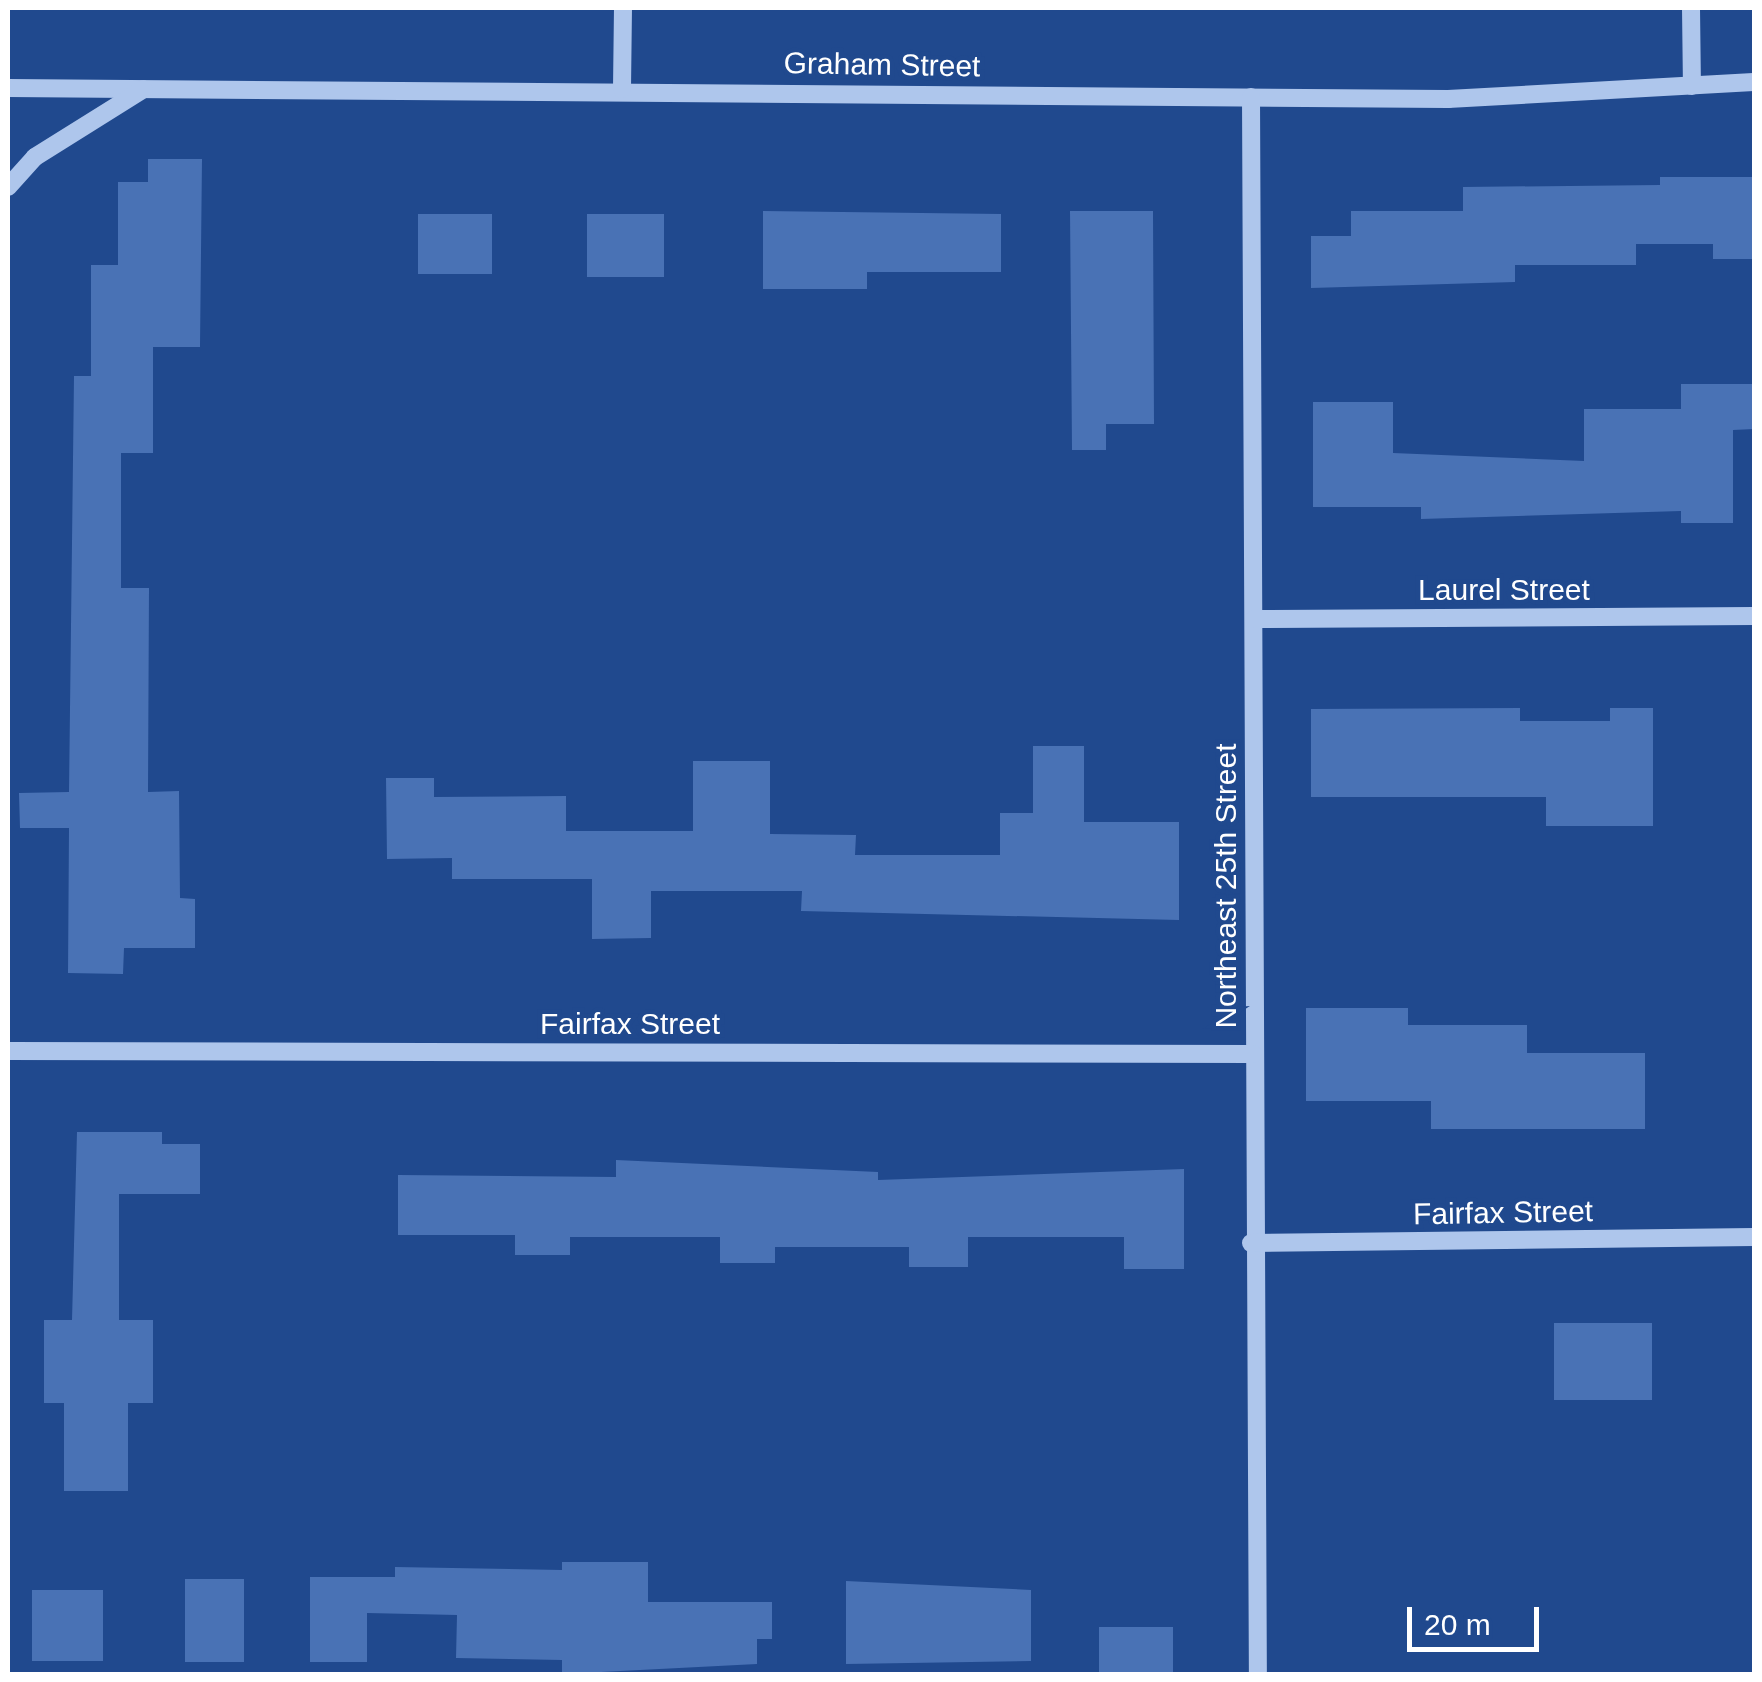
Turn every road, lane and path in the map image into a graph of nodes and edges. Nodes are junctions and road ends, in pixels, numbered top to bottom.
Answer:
1 (623, 8) edge
2 (1691, 8) edge
3 (1754, 82) edge
4 (1692, 86) junction
5 (147, 87) junction
6 (8, 88) edge
7 (622, 89) junction
8 (1251, 97) junction
9 (8, 187) edge
10 (1754, 616) edge
11 (1254, 619) junction
12 (8, 1051) edge
13 (1252, 1054) junction
14 (1754, 1237) edge
15 (1251, 1244) junction
16 (1258, 1674) edge

1 - 7 street
2 - 4 street
3 - 4 street, Graham Street
4 - 8 street, Graham Street
5 - 6 street, Graham Street
5 - 7 street, Graham Street
5 - 9 street
7 - 8 street, Graham Street
8 - 11 street, Northeast 25th Street
10 - 11 street, Laurel Street
11 - 13 street, Northeast 25th Street
12 - 13 street, Fairfax Street
13 - 15 street, Northeast 25th Street
14 - 15 street, Fairfax Street
15 - 16 street, Northeast 25th Street

